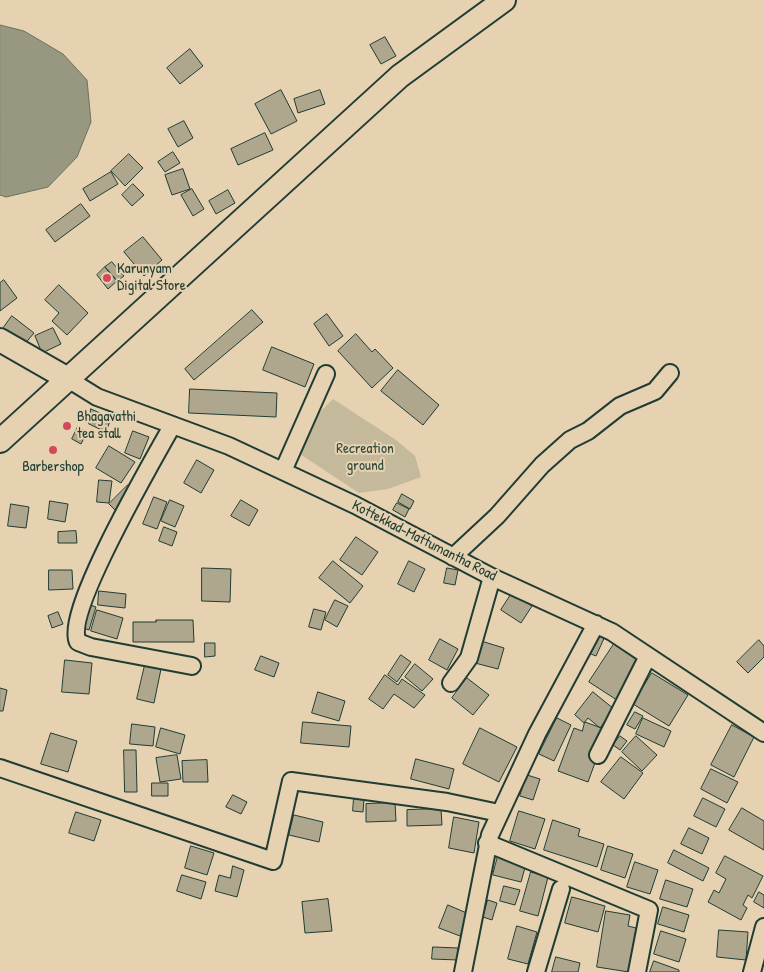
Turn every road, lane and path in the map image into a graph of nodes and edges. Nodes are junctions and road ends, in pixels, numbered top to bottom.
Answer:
1 (504, 0) edge
2 (0, 340) edge
3 (0, 359) edge
4 (670, 373) dead end
5 (326, 374) dead end
6 (68, 379) junction
7 (172, 426) junction
8 (0, 441) edge
9 (283, 471) junction
10 (453, 557) junction
11 (492, 577) junction
12 (596, 624) junction
13 (648, 656) junction
14 (192, 666) dead end
15 (451, 683) dead end
16 (764, 733) edge
17 (598, 755) dead end
18 (0, 768) edge
19 (500, 813) junction
20 (487, 844) junction
21 (561, 889) dead end
22 (764, 927) edge
23 (462, 972) edge
24 (536, 972) edge
25 (637, 972) edge
26 (752, 972) edge

1 - 6 main road
2 - 6 main road
3 - 6 main road
4 - 10 street
5 - 9 street
6 - 7 street, Kottekkad-Mattumantha Road
6 - 8 main road
7 - 9 street, Kottekkad-Mattumantha Road
7 - 14 street
9 - 10 street, Kottekkad-Mattumantha Road
10 - 11 street, Kottekkad-Mattumantha Road
11 - 12 street, Kottekkad-Mattumantha Road
11 - 15 street
12 - 13 street, Kottekkad-Mattumantha Road
12 - 19 street
13 - 16 street, Kottekkad-Mattumantha Road
13 - 17 street
18 - 19 street
19 - 20 street
20 - 23 street
20 - 25 street
21 - 24 street
22 - 26 street

